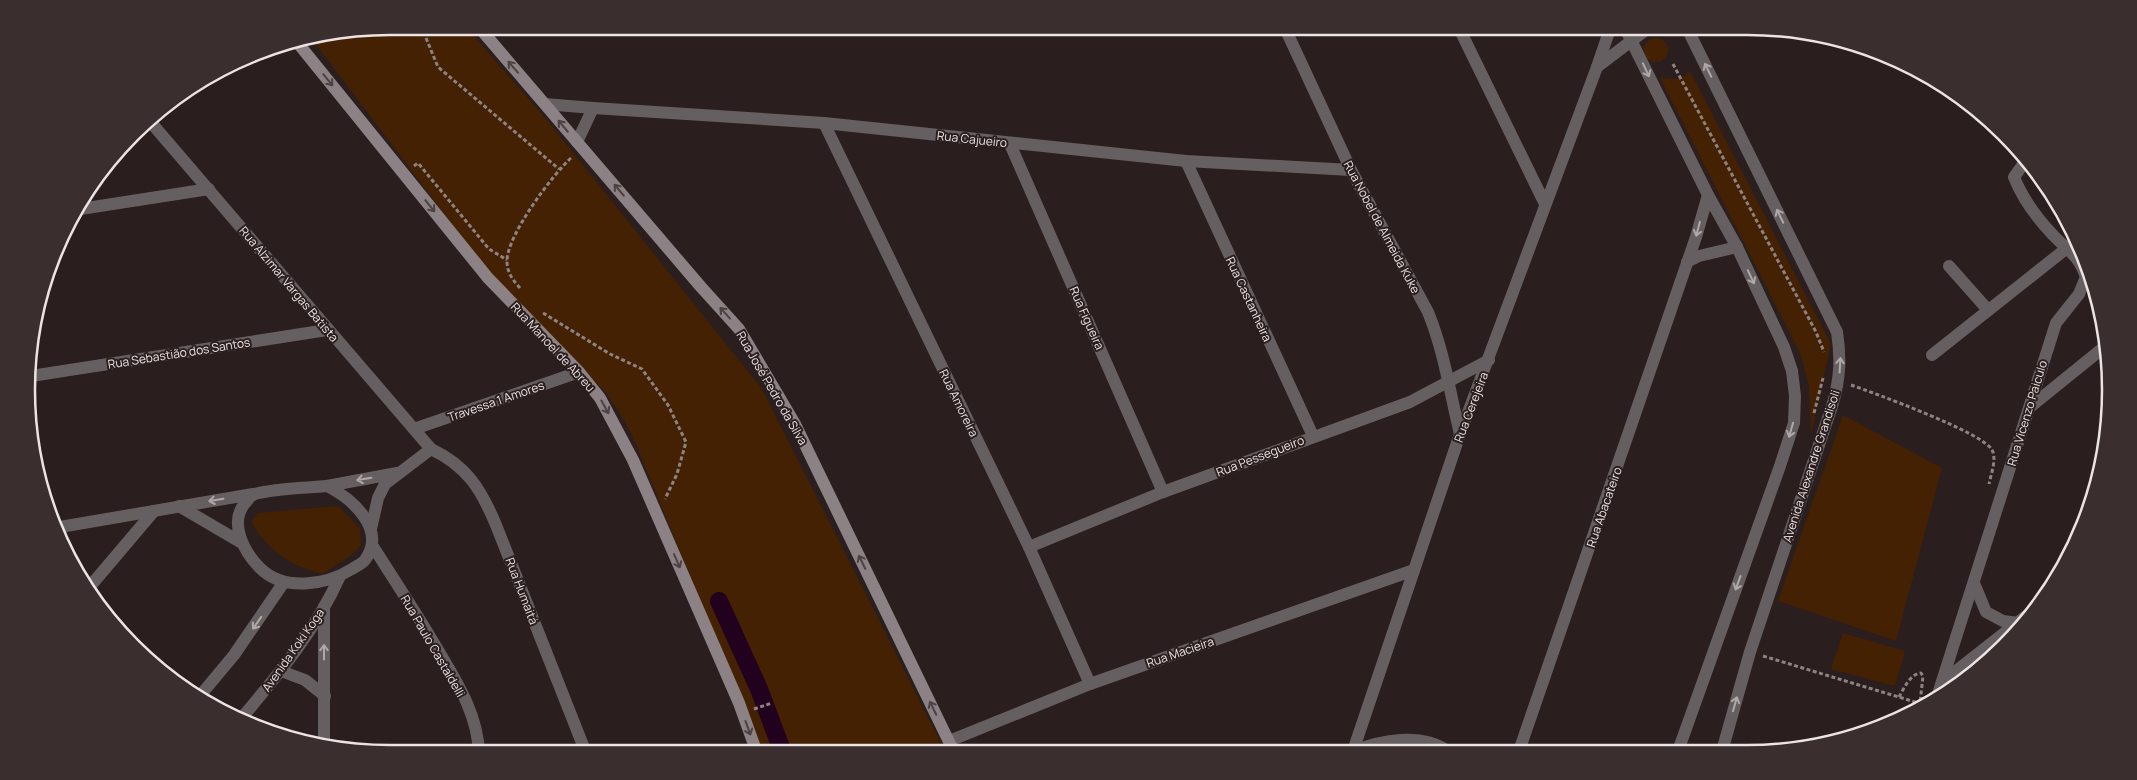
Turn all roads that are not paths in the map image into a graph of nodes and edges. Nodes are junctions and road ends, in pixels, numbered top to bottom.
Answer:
1 (486, 35) edge
2 (1288, 35) edge
3 (1462, 35) edge
4 (1608, 35) edge
5 (1628, 35) edge
6 (1639, 35) edge
7 (1690, 35) edge
8 (1631, 41) junction
9 (301, 46) edge
10 (1597, 67) junction
11 (545, 104) junction
12 (593, 108) junction
13 (824, 123) junction
14 (154, 125) edge
15 (579, 144) junction
16 (1010, 144) junction
17 (1186, 161) junction
18 (2022, 166) edge
19 (1351, 170) junction
20 (209, 188) junction
21 (1708, 196) junction
22 (1545, 204) junction
23 (85, 208) edge
24 (1737, 247) junction
25 (2067, 248) junction
26 (2076, 257) edge
27 (1687, 262) junction
28 (1949, 266) dead end
29 (2084, 281) edge
30 (1988, 310) junction
31 (327, 330) junction
32 (2100, 351) edge
33 (1932, 355) dead end
34 (1489, 360) junction
35 (579, 372) junction
36 (36, 375) edge
37 (1447, 382) junction
38 (2029, 407) junction
39 (414, 429) junction
40 (1460, 434) junction
41 (1313, 436) junction
42 (431, 449) junction
43 (400, 473) junction
44 (328, 486) junction
45 (1164, 492) junction
46 (253, 494) junction
47 (179, 506) junction
48 (154, 511) junction
49 (62, 527) edge
50 (371, 529) junction
51 (242, 543) junction
52 (372, 545) junction
53 (1029, 547) junction
54 (1414, 570) junction
55 (340, 576) junction
56 (284, 582) junction
57 (93, 583) edge
58 (1974, 583) junction
59 (324, 607) junction
60 (2017, 620) edge
61 (2006, 632) edge
62 (281, 671) junction
63 (1942, 682) junction
64 (1090, 684) junction
65 (1940, 687) edge
66 (203, 692) edge
67 (325, 696) junction
68 (245, 714) edge
69 (324, 739) edge
70 (477, 745) edge
71 (583, 745) edge
72 (754, 745) edge
73 (951, 745) edge
74 (956, 745) edge
75 (1354, 745) edge
76 (1373, 745) edge
77 (1433, 745) edge
78 (1521, 745) edge
79 (1680, 745) edge
80 (1724, 745) edge

11 -> 1 main road, Rua José Pedro da Silva
2 - 19 street, Rua Nobel de Almeida Kuke
3 - 22 street
4 - 10 street, Rua Cerejeira
5 - 8 street
6 - 8 street
80 -> 7 street, Avenida Alexandre Grandisoli
8 - 10 street
8 -> 21 street
9 -> 35 main road, Rua Manoel de Abreu
10 - 22 street, Rua Cerejeira
11 - 12 street, Rua Cajueiro
15 -> 11 main road, Rua José Pedro da Silva
12 - 13 street, Rua Cajueiro
12 - 15 street
13 - 16 street, Rua Cajueiro
13 - 53 street, Rua Amoreira
14 - 20 street, Rua Alzimar Vargas Batista
73 -> 15 main road, Rua José Pedro da Silva
16 - 17 street, Rua Cajueiro
16 - 45 street, Rua Figueira
17 - 19 street, Rua Cajueiro
17 - 41 street, Rua Castanheira
18 - 25 street, Rua Vicenzo Paiculo
19 - 37 street, Rua Nobel de Almeida Kuke
20 - 23 street
20 - 31 street, Rua Alzimar Vargas Batista
21 - 24 street
21 -> 27 street, Rua Abacateiro
22 - 34 street, Rua Cerejeira
24 - 27 street
24 -> 79 street
25 - 26 street, Rua Vicenzo Paiculo
25 - 30 street
27 - 78 street, Rua Abacateiro
28 - 30 street
29 - 38 street, Rua Vicenzo Paiculo
30 - 33 street
31 - 36 street, Rua Sebastião dos Santos
31 - 39 street, Rua Alzimar Vargas Batista
32 - 38 street
34 - 37 street, Rua Pessegueiro
34 - 40 street, Rua Cerejeira
35 - 39 street, Travessa 1 Amores
35 -> 72 main road, Rua Manoel de Abreu
37 - 40 street, Rua Nobel de Almeida Kuke
37 - 41 street, Rua Pessegueiro
38 - 58 street, Rua Vicenzo Paiculo
39 - 42 street, Rua Alzimar Vargas Batista
40 - 54 street, Rua Cerejeira
41 - 45 street, Rua Pessegueiro
42 - 43 street
42 - 71 street, Rua Humaitá
43 -> 44 street
43 - 50 street
44 - 46 street
44 - 50 street
45 - 53 street, Rua Pessegueiro
46 -> 47 street
46 - 51 street
47 - 48 street
47 - 51 street
48 - 49 street
48 - 57 street
50 - 52 street
51 - 56 street
52 - 55 street
52 - 70 street, Rua Paulo Castaldelli
53 - 64 street, Rua Amoreira
54 - 64 street, Rua Macieira
54 - 75 street, Rua Cerejeira
55 - 56 street
55 - 59 street, Avenida Koki Koga
56 -> 66 street
58 - 60 street
58 - 63 street, Rua Vicenzo Paiculo
59 - 62 street, Avenida Koki Koga
67 -> 59 street
61 - 63 street
62 - 67 street
62 - 68 street, Avenida Koki Koga
63 - 65 street, Rua Vicenzo Paiculo
64 - 74 street, Rua Macieira
67 - 69 street
76 - 77 street

